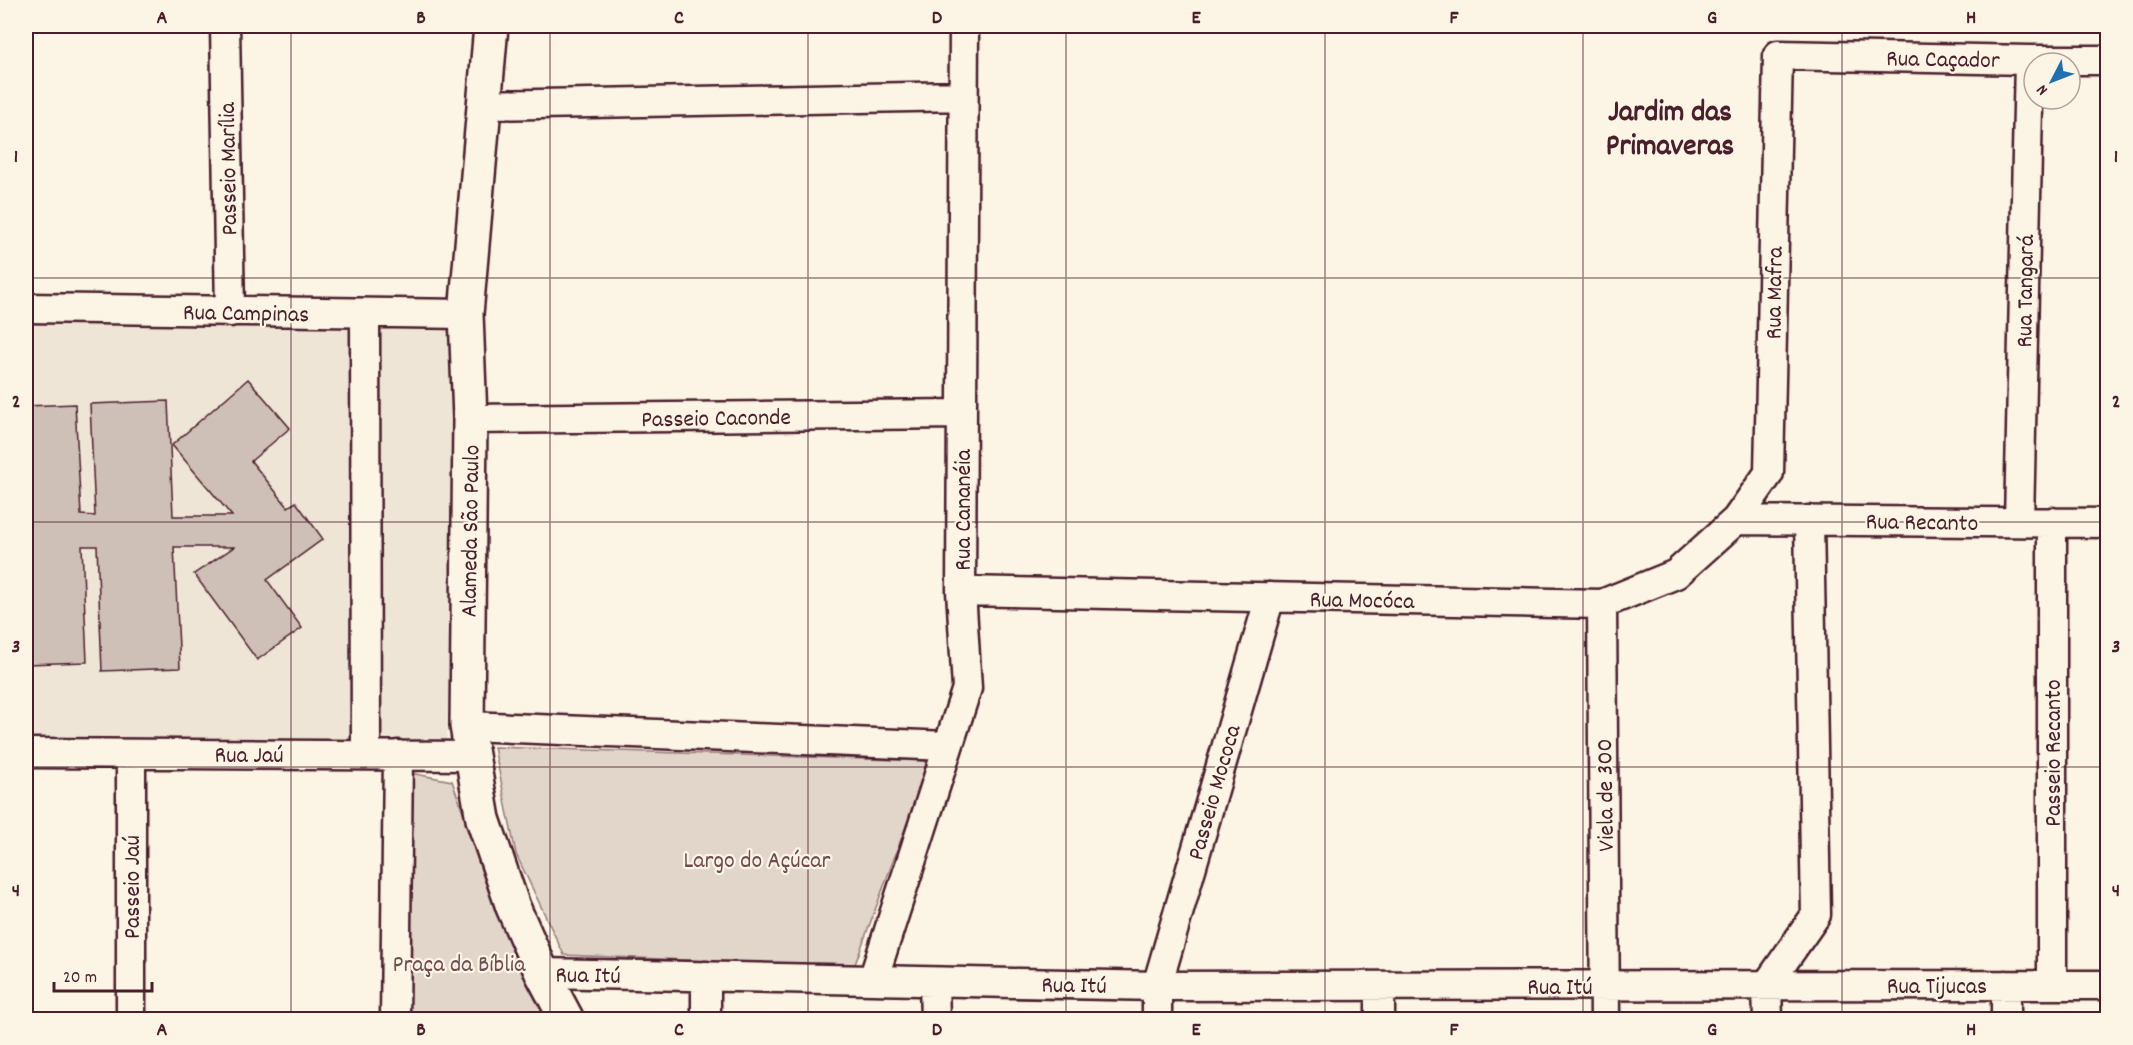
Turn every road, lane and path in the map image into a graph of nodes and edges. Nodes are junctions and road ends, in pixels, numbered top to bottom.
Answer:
1 (225, 26) edge
2 (491, 26) edge
3 (964, 26) edge
4 (1778, 55) joint
5 (2022, 60) edge
6 (2082, 60) edge
7 (2108, 60) edge
8 (963, 96) junction
9 (482, 105) junction
10 (2028, 111) edge
11 (26, 308) edge
12 (230, 312) junction
13 (364, 314) junction
14 (466, 314) junction
15 (962, 414) junction
16 (470, 419) junction
17 (1736, 520) junction
18 (1809, 520) junction
19 (2019, 522) junction
20 (2052, 522) junction
21 (2108, 523) edge
22 (961, 591) junction
23 (1270, 597) junction
24 (1602, 604) junction
25 (469, 741) junction
26 (948, 746) junction
27 (26, 753) edge
28 (131, 754) junction
29 (366, 755) junction
30 (398, 755) junction
31 (542, 973) junction
32 (706, 976) junction
33 (873, 980) junction
34 (934, 982) junction
35 (1767, 985) junction
36 (2006, 985) junction
37 (2052, 985) junction
38 (2108, 985) edge
39 (1157, 986) junction
40 (1380, 986) junction
41 (1605, 986) junction
42 (131, 1020) edge
43 (395, 1020) edge
44 (567, 1020) edge
45 (706, 1020) edge
46 (934, 1020) edge
47 (1157, 1020) edge
48 (1380, 1020) edge
49 (1605, 1020) edge
50 (1768, 1020) edge
51 (2006, 1020) edge

1 - 12 street, Passeio Marília
2 - 9 street, Alameda São Paulo
3 - 8 street, Rua Cananéia
4 - 5 street, Rua Caçador
4 - 17 street, Rua Mafra
6 - 7 street, Rua Caçador
8 - 9 street
8 - 15 street, Rua Cananéia
9 - 14 street, Alameda São Paulo
10 - 19 street, Rua Tangará
11 - 12 street, Rua Campinas
12 - 13 street, Rua Campinas
13 - 14 street, Rua Campinas
13 - 29 street
14 - 16 street, Alameda São Paulo
15 - 16 street, Passeio Caconde
15 - 22 street, Rua Cananéia
16 - 25 street, Alameda São Paulo
17 - 18 street, Rua Recanto
17 - 24 street, Rua Mocóca
18 - 19 street, Rua Recanto
18 - 35 street
19 - 20 street, Rua Recanto
20 - 21 street, Rua Recanto
20 - 37 street, Passeio Recanto
22 - 23 street, Rua Mocóca
22 - 26 street, Rua Cananéia
23 - 24 street, Rua Mocóca
23 - 39 street, Passeio Mococa
24 - 41 street, Viela de 300
25 - 26 street, Rua Jaú
25 - 30 street, Rua Jaú
25 - 31 street, Alameda São Paulo
26 - 33 street, Rua Cananéia
27 - 28 street, Rua Jaú
28 - 29 street, Rua Jaú
28 - 42 street, Passeio Jaú
29 - 30 street, Rua Jaú
30 - 43 street
31 - 32 street, Rua Itú
31 - 44 street, Alameda São Paulo
32 - 33 street, Rua Itú
32 - 45 street
33 - 34 street, Rua Itú
34 - 39 street, Rua Itú
34 - 46 street
35 - 36 street, Rua Tijucas
35 - 41 street, Rua Tijucas
35 - 50 street
36 - 37 street, Rua Tijucas
36 - 51 street
37 - 38 street, Rua Tijucas
39 - 40 street, Rua Itú
39 - 47 street, Passeio Mococa
40 - 41 street, Rua Itú
40 - 48 street
41 - 49 street, Viela de 300

